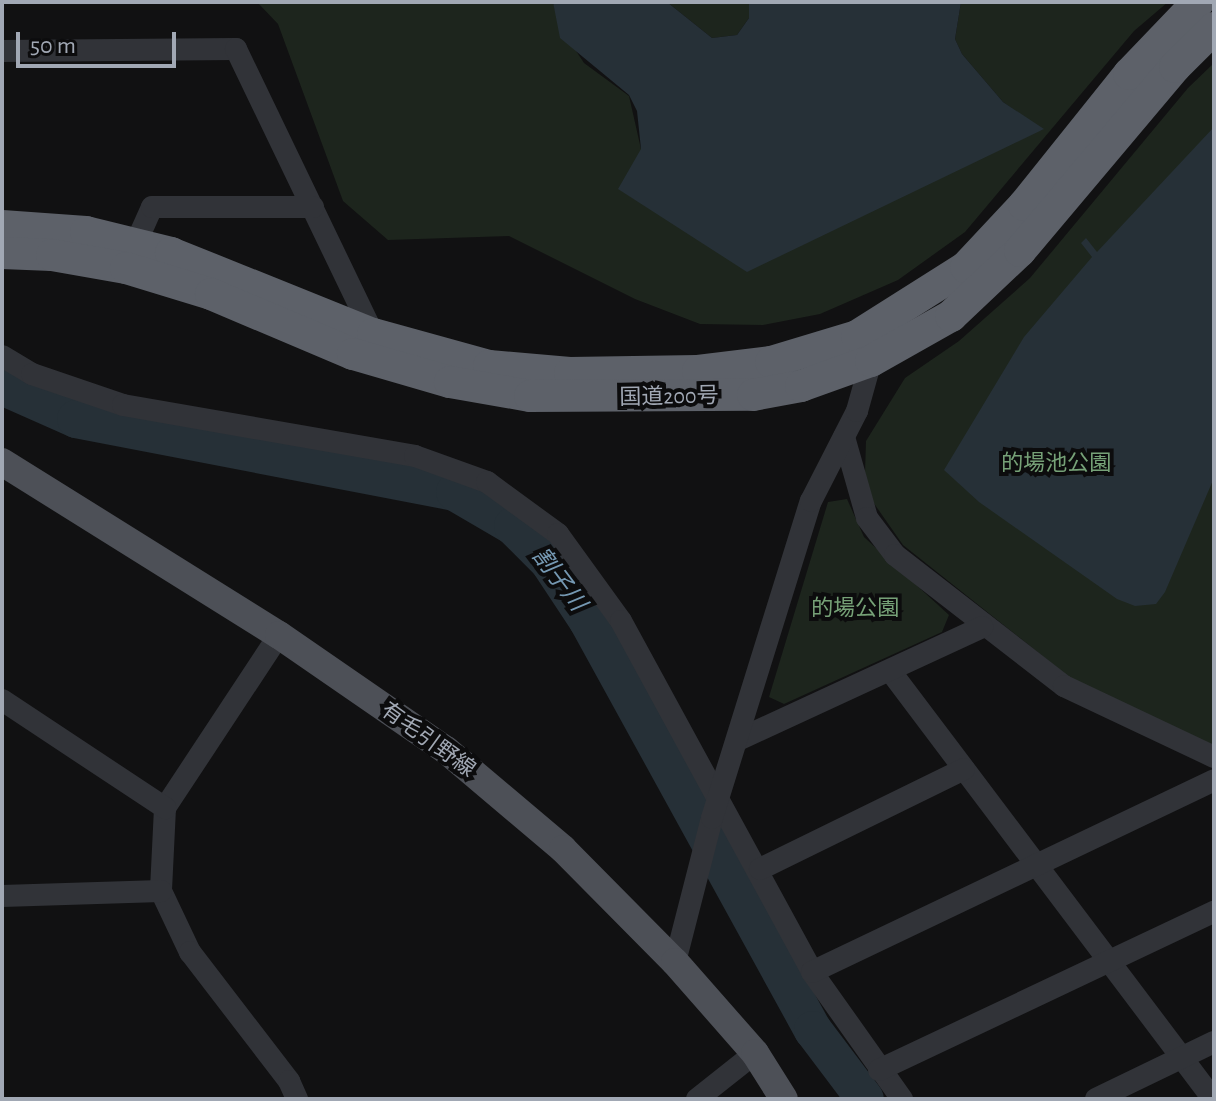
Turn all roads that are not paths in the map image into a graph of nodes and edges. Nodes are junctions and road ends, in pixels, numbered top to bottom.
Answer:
1 (1198, 2) edge
2 (1214, 28) edge
3 (2, 51) edge
4 (313, 207) junction
5 (2, 226) edge
6 (136, 243) junction
7 (2, 253) edge
8 (373, 334) junction
9 (864, 348) junction
10 (2, 356) edge
11 (844, 437) junction
12 (2, 462) edge
13 (982, 627) junction
14 (279, 635) junction
15 (891, 672) junction
16 (2, 700) edge
17 (740, 739) junction
18 (1214, 757) edge
19 (964, 769) junction
20 (1214, 780) edge
21 (165, 808) junction
22 (715, 809) junction
23 (1038, 866) junction
24 (760, 869) junction
25 (161, 891) junction
26 (2, 896) edge
27 (1214, 912) edge
28 (1110, 961) junction
29 (675, 962) junction
30 (812, 972) junction
31 (1214, 1042) edge
32 (755, 1053) junction
33 (1182, 1057) junction
34 (879, 1070) junction
35 (297, 1099) edge
36 (697, 1099) edge
37 (784, 1099) edge
38 (902, 1099) edge
39 (1096, 1099) edge
40 (1213, 1099) edge

1 - 9 highway, 国道200号
2 - 9 highway, 国道200号
3 - 4 street
4 - 6 street
4 - 8 street
5 - 6 highway, 国道200号
6 - 8 highway, 国道200号
7 - 9 highway, 国道200号
8 - 9 highway, 国道200号
9 - 11 street
10 - 22 street
11 - 13 street
11 - 17 street
12 - 14 main road, 有毛引野線
13 - 15 street
13 - 18 street
14 - 21 street
14 - 29 main road, 有毛引野線
15 - 17 street
15 - 19 street
16 - 21 street
17 - 22 street
19 - 23 street
19 - 24 street
20 - 23 street
21 - 25 street
22 - 24 street
22 - 29 street
23 - 28 street
23 - 30 street
24 - 30 street
25 - 26 street
25 - 35 street
27 - 28 street
28 - 33 street
28 - 34 street
29 - 32 main road, 有毛引野線
30 - 34 street
31 - 33 street
32 - 36 street
32 - 37 main road, 有毛引野線
33 - 39 street
33 - 40 street
34 - 38 street

